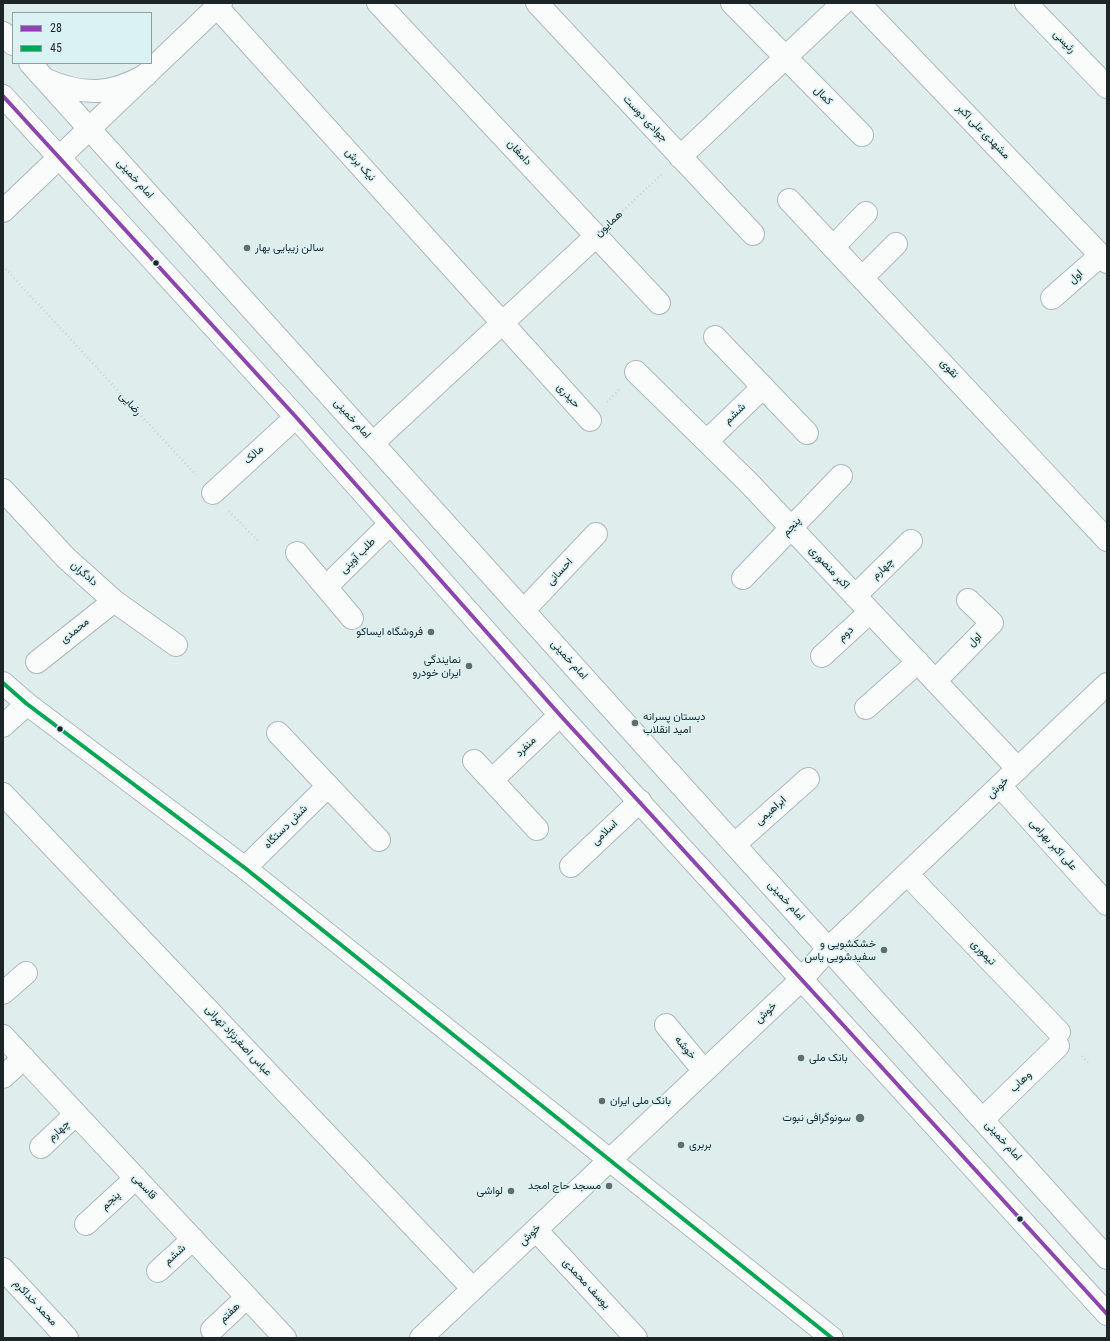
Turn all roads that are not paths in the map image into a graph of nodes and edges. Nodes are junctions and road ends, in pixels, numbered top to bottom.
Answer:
1 (378, 3) edge
2 (537, 3) edge
3 (732, 3) edge
4 (843, 3) edge
5 (859, 3) edge
6 (1026, 3) edge
7 (219, 5) edge
8 (3, 33) edge
9 (12, 43) edge
10 (785, 57) junction
11 (31, 64) edge
12 (146, 75) junction
13 (45, 79) junction
14 (1105, 81) edge
15 (3, 96) edge
16 (89, 128) junction
17 (862, 135) dead end
18 (680, 157) junction
19 (59, 158) junction
20 (789, 200) dead end
21 (3, 211) edge
22 (866, 213) dead end
23 (753, 234) dead end
24 (596, 236) junction
25 (896, 244) dead end
26 (834, 246) junction
27 (1104, 258) edge
28 (863, 277) junction
29 (1052, 298) dead end
30 (659, 303) dead end
31 (502, 324) junction
32 (715, 337) dead end
33 (636, 372) road end
34 (763, 387) junction
35 (296, 417) junction
36 (590, 420) road end
37 (807, 433) dead end
38 (707, 441) junction
39 (373, 443) junction
40 (841, 476) dead end
41 (3, 490) edge
42 (213, 493) road end
43 (390, 524) junction
44 (791, 528) junction
45 (596, 534) dead end
46 (1107, 540) edge
47 (911, 541) dead end
48 (297, 553) dead end
49 (743, 578) dead end
50 (326, 587) junction
51 (855, 596) junction
52 (968, 600) dead end
53 (114, 601) junction
54 (524, 610) junction
55 (870, 612) junction
56 (352, 618) dead end
57 (176, 645) dead end
58 (822, 656) dead end
59 (37, 662) dead end
60 (918, 662) junction
61 (935, 681) junction
62 (3, 683) edge
63 (1107, 684) edge
64 (27, 704) junction
65 (866, 708) dead end
66 (560, 715) junction
67 (3, 726) edge
68 (278, 733) dead end
69 (474, 761) dead end
70 (1018, 769) junction
71 (808, 778) dead end
72 (492, 780) junction
73 (328, 786) junction
74 (1000, 786) junction
75 (3, 794) edge
76 (640, 801) junction
77 (538, 829) dead end
78 (378, 840) dead end
79 (735, 844) junction
80 (571, 866) dead end
81 (245, 868) junction
82 (907, 874) junction
83 (1107, 904) edge
84 (829, 948) junction
85 (26, 973) dead end
86 (802, 979) junction
87 (3, 993) edge
88 (666, 1025) dead end
89 (3, 1036) edge
90 (1059, 1039) joint
91 (24, 1058) junction
92 (704, 1071) junction
93 (3, 1077) edge
94 (76, 1114) junction
95 (983, 1119) junction
96 (41, 1147) dead end
97 (610, 1160) junction
98 (136, 1178) junction
99 (86, 1224) dead end
100 (536, 1230) junction
101 (193, 1239) junction
102 (1107, 1258) edge
103 (3, 1269) edge
104 (158, 1271) dead end
105 (473, 1289) junction
106 (247, 1297) junction
107 (1107, 1314) edge
108 (212, 1330) dead end
109 (67, 1338) edge
110 (285, 1338) edge
111 (421, 1338) edge
112 (636, 1338) edge
113 (832, 1338) edge

1 - 24 street, دامغان
2 - 18 street, جوادی دوست
3 - 10 street, کمال
4 - 10 street
5 - 27 street, مشهدی علی اکبر
6 - 14 street, رئیسی
7 - 12 street
7 - 31 street, نیک برش
8 - 9 street
10 - 17 street, کمال
10 - 18 street
11 - 13 street, امام خمینی
12 - 13 street
12 - 16 street
13 - 16 street, امام خمینی
15 - 19 street
16 - 19 street
16 - 39 street, امام خمینی
18 - 23 street, جوادی دوست
19 - 21 street
19 - 35 street
20 - 26 street, نقوی
22 - 26 street
24 - 30 street, دامغان
24 - 31 street, همایون
25 - 28 street
26 - 28 street, نقوی
27 - 29 street, اول
28 - 46 street, نقوی
31 - 36 street, حیدری
31 - 39 street, همایون
32 - 34 street
33 - 38 street, اکبر منصوری
34 - 37 street
34 - 38 street, ششم
35 - 42 street, مالک
35 - 43 street
38 - 44 street, اکبر منصوری
39 - 54 street, امام خمینی
40 - 44 street, پنجم
41 - 53 street, دادگران
43 - 50 street, طلب آوینی
43 - 66 street
44 - 49 street, پنجم
44 - 51 street, اکبر منصوری
45 - 54 street, احسانی
47 - 51 street, چهارم
48 - 50 street
50 - 56 street
51 - 55 street, اکبر منصوری
52 - 61 street, اول
53 - 57 street, دادگران
53 - 59 street, محمدی
54 - 79 street, امام خمینی
55 - 58 street, دوم
55 - 60 street, اکبر منصوری
60 - 61 street, اکبر منصوری
60 - 65 street
61 - 70 street, اکبر منصوری
62 - 64 street
63 - 70 street, خوش
64 - 67 street
64 - 81 street
66 - 72 street, منفرد
66 - 76 street
68 - 73 street
69 - 72 street
70 - 74 street, خوش
71 - 79 street, ابراهیمی
72 - 77 street
73 - 78 street
73 - 81 street, شش دستگاه
74 - 82 street, خوش
74 - 83 street, علی اکبر بهرامی
75 - 105 street, عباس اصغرنژاد تهرانی
76 - 80 street, اسلامی
76 - 86 street
79 - 84 street, امام خمینی
81 - 97 street
82 - 84 street, خوش
82 - 90 street, تیموری
84 - 86 street, خوش
84 - 95 street, امام خمینی
85 - 87 street
86 - 92 street, خوش
86 - 107 street
88 - 92 street, خوشه
89 - 91 street, قاسمی
90 - 95 street, وهاب
91 - 93 street
91 - 94 street, قاسمی
92 - 97 street, خوش
94 - 96 street, چهارم
94 - 98 street, قاسمی
95 - 102 street, امام خمینی
97 - 100 street, خوش
97 - 113 street
98 - 99 street, پنجم
98 - 101 street, قاسمی
100 - 105 street, خوش
100 - 112 street, یوسف محمدی
101 - 104 street, ششم
101 - 106 street, قاسمی
103 - 109 street, محمد خداکرم
105 - 111 street, خوش
106 - 108 street, هفتم
106 - 110 street, قاسمی

